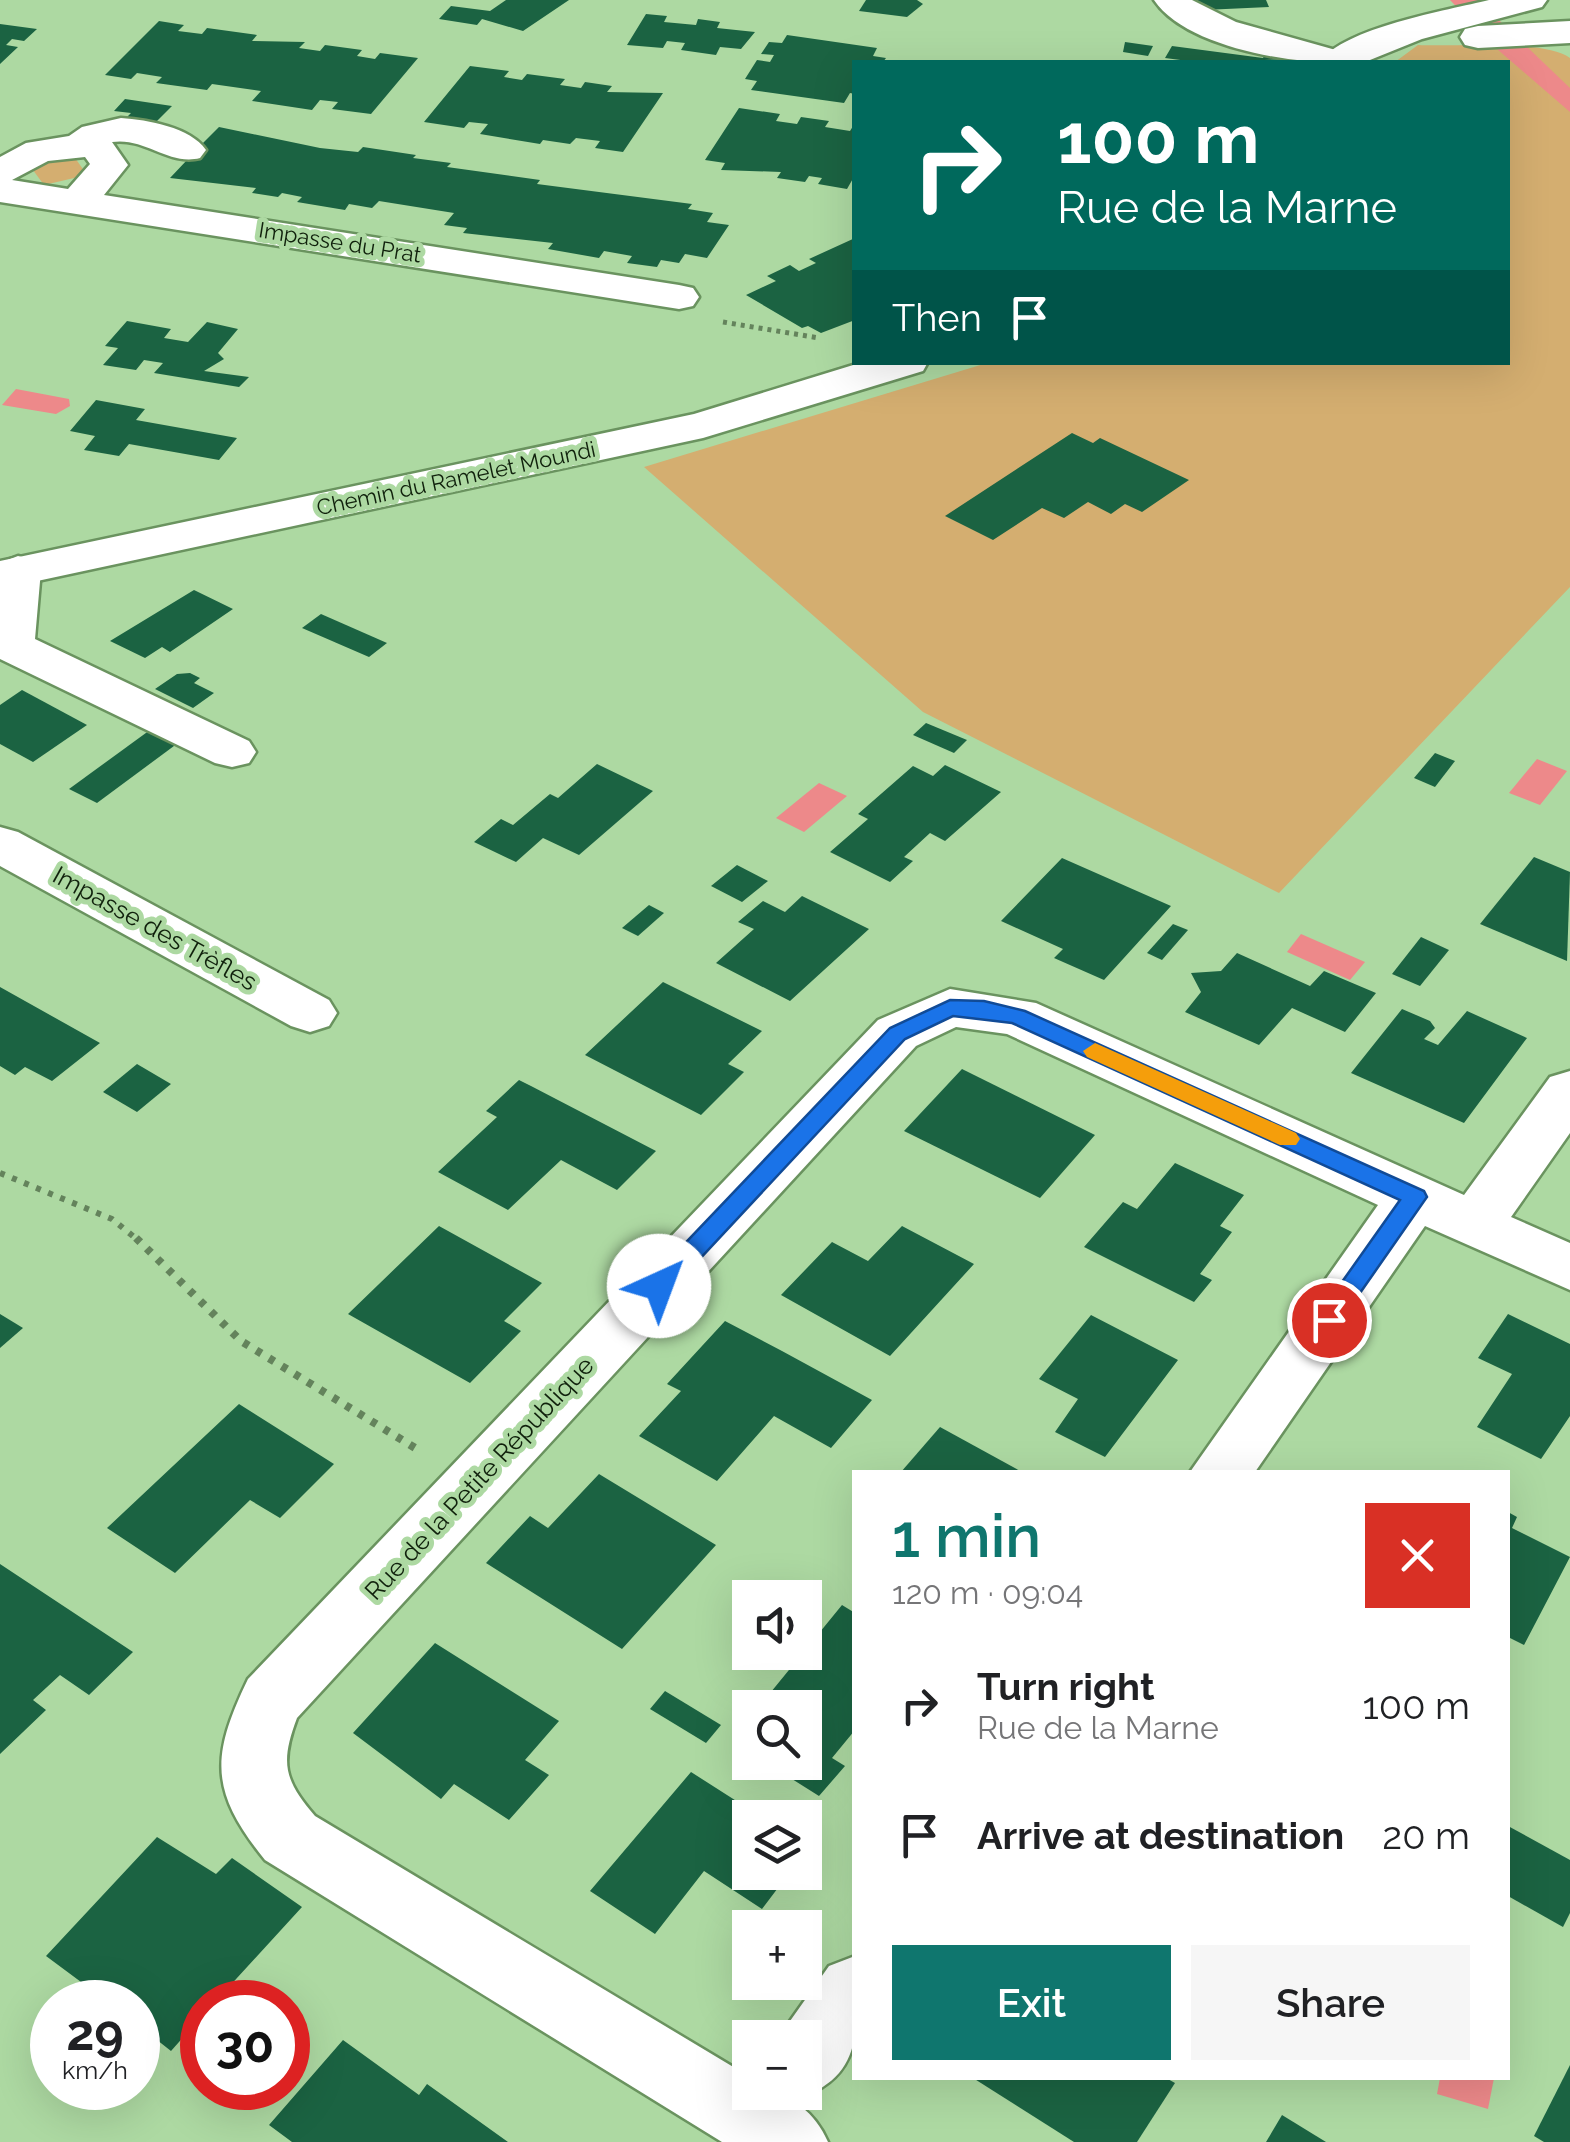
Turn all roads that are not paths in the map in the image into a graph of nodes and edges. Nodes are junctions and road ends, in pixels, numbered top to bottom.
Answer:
1 (1171, 0) edge
2 (1496, 18) edge
3 (1570, 32) edge
4 (1331, 60) edge
5 (1342, 60) edge
6 (1395, 60) edge
7 (82, 143) junction
8 (187, 150) dead end
9 (0, 172) edge
10 (0, 190) edge
11 (78, 200) junction
12 (692, 308) road end
13 (898, 365) edge
14 (9, 572) edge
15 (232, 752) dead end
16 (0, 844) edge
17 (310, 1013) dead end
18 (1570, 1090) edge
19 (1415, 1197) junction
20 (1475, 1224) junction
21 (1570, 1268) edge
22 (1222, 1470) edge
23 (852, 1994) edge
24 (822, 2037) edge
25 (777, 2120) edge

1 - 4 street
2 - 3 street
2 - 5 street
2 - 6 street
7 - 8 street
7 - 9 street
7 - 11 street
10 - 11 street, Impasse du Prat
11 - 12 street, Impasse du Prat
13 - 14 street, Chemin du Ramelet Moundi
14 - 15 street
16 - 17 street, Impasse des Trèfles
18 - 20 street
19 - 20 street, Rue de la Petite République
19 - 22 street
19 - 25 street, Rue de la Petite République
20 - 21 street, Rue de la Petite République
23 - 24 street

